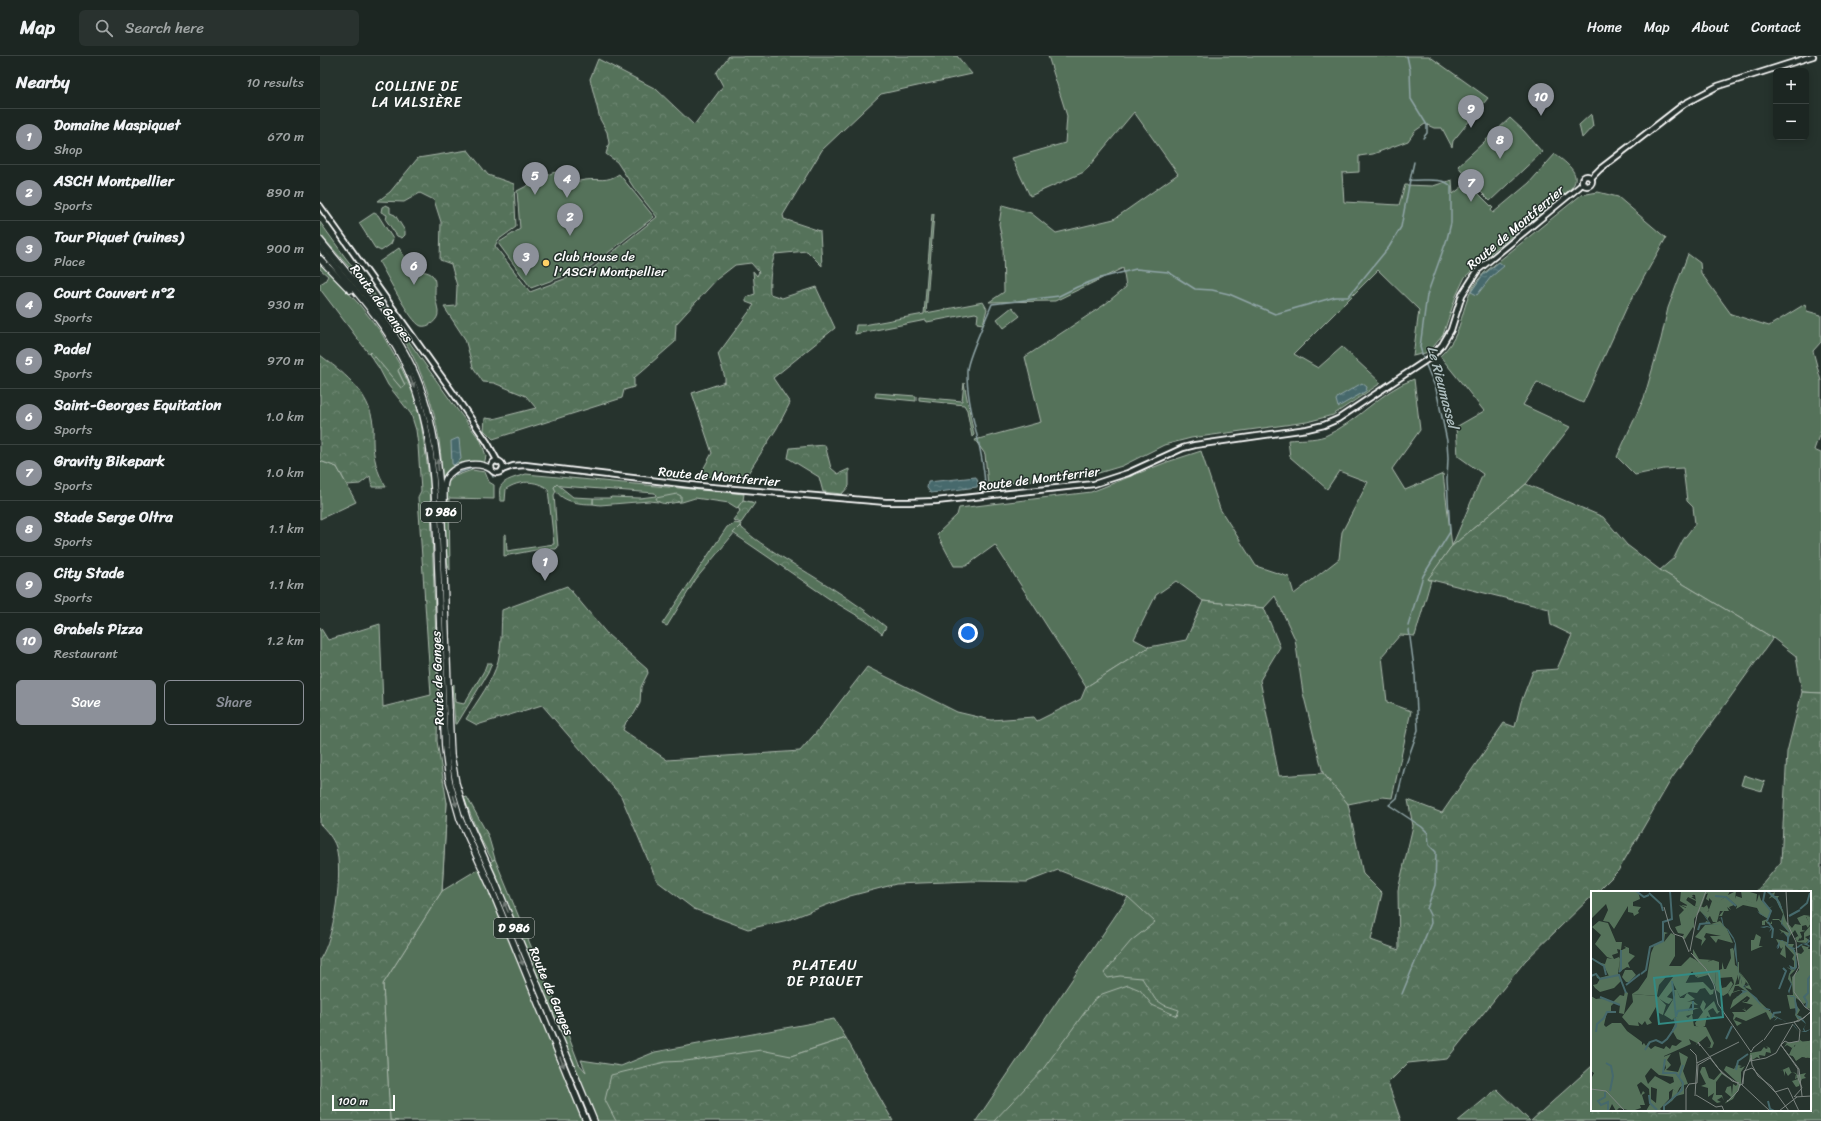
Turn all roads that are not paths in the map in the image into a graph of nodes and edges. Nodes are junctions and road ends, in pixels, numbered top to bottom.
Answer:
1 (1813, 56) edge
2 (1591, 176) junction
3 (1582, 185) junction
4 (320, 206) edge
5 (320, 240) edge
6 (320, 248) edge
7 (320, 259) edge
8 (401, 356) junction
9 (490, 448) junction
10 (500, 463) junction
11 (492, 466) junction
12 (513, 466) junction
13 (502, 470) junction
14 (444, 591) junction
15 (586, 1121) edge
16 (594, 1121) edge

1 - 2 street, Route de Montferrier
2 - 3 street, Route de Montferrier
2 - 3 street, Route de Montferrier
3 - 12 street, Route de Montferrier
4 - 9 street
14 -> 5 main road, Route de Ganges / D 986
6 - 8 main road, Route de Ganges / D 986
7 - 8 main road, D 986
8 -> 15 main road, Route de Ganges / D 986
9 - 10 street
9 - 11 street
10 - 11 street, Route de Montferrier
10 - 12 street, Route de Montferrier
10 - 13 street
11 - 13 street
11 - 14 main road
12 - 13 street, Route de Montferrier
16 -> 14 main road, Route de Ganges / D 986

